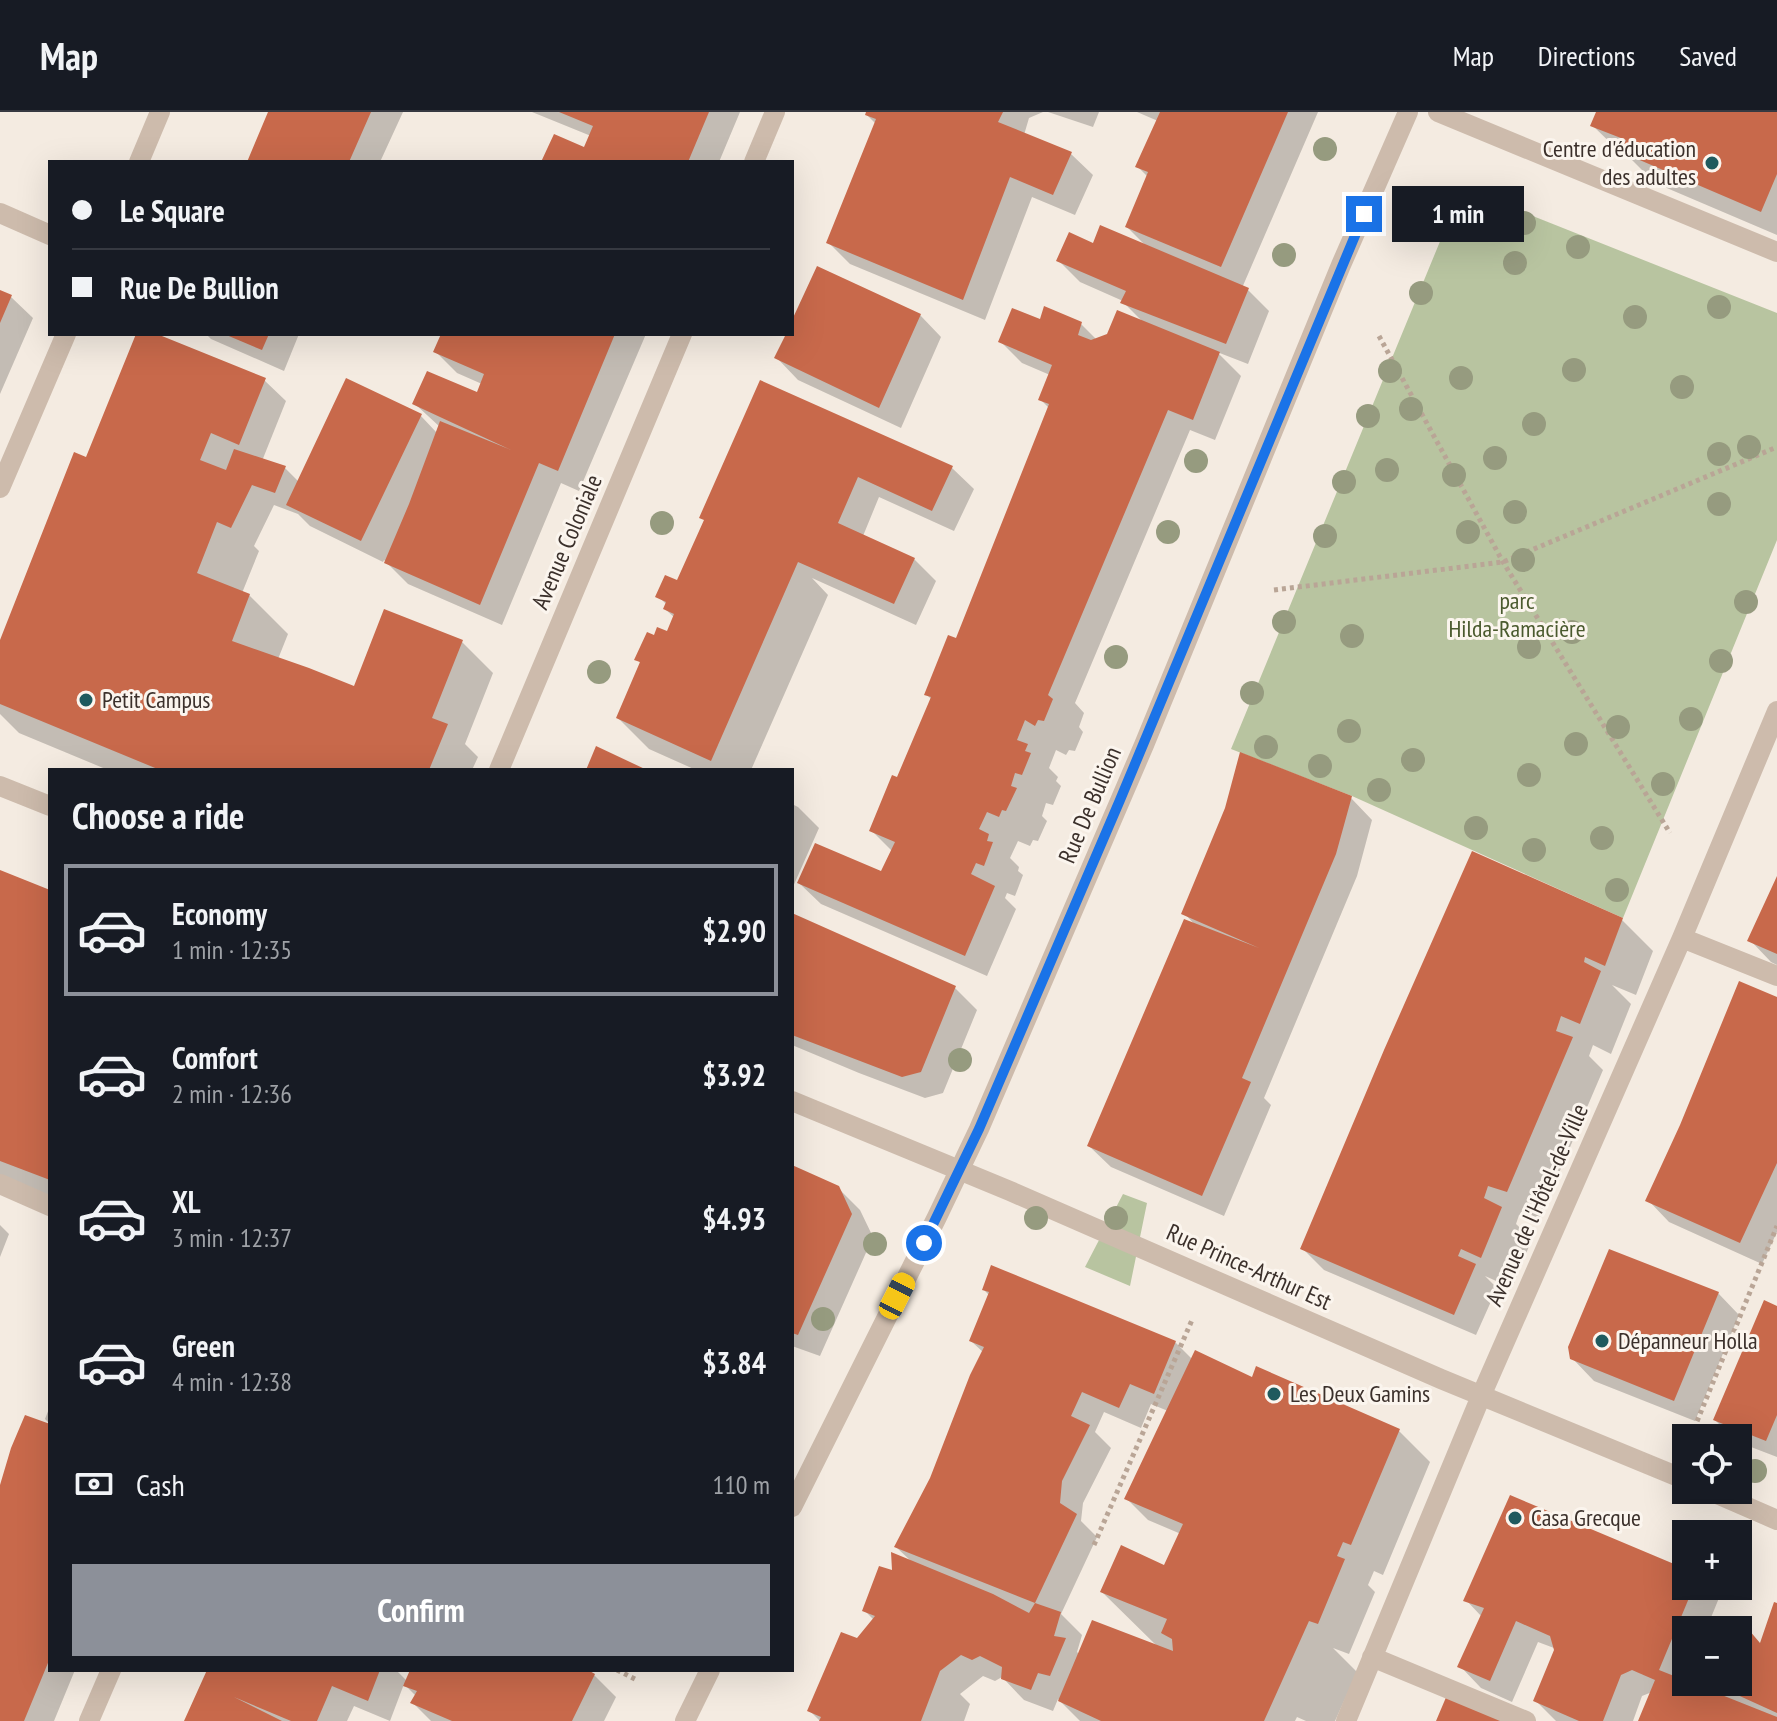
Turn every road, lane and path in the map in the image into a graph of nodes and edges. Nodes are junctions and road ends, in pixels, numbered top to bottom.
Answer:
1 (160, 112) edge
2 (775, 112) edge
3 (1408, 112) edge
4 (1438, 112) edge
5 (140, 160) edge
6 (755, 160) edge
7 (0, 213) edge
8 (48, 234) edge
9 (1777, 252) edge
10 (65, 336) edge
11 (681, 336) edge
12 (1379, 336) dead end
13 (1777, 447) edge
14 (0, 488) edge
15 (1503, 562) junction
16 (1274, 590) dead end
17 (1777, 711) edge
18 (500, 768) edge
19 (0, 786) edge
20 (48, 805) edge
21 (1670, 833) dead end
22 (1682, 938) junction
23 (1777, 976) edge
24 (794, 1102) edge
25 (958, 1171) junction
26 (0, 1184) edge
27 (48, 1205) edge
28 (1777, 1226) edge
29 (1210, 1279) junction
30 (1481, 1396) junction
31 (1696, 1424) edge
32 (1672, 1474) edge
33 (794, 1503) edge
34 (1740, 1504) edge
35 (1777, 1520) edge
36 (1094, 1545) dead end
37 (1372, 1657) junction
38 (110, 1672) edge
39 (621, 1672) edge
40 (709, 1672) edge
41 (635, 1679) dead end
42 (89, 1721) edge
43 (685, 1721) edge
44 (1346, 1721) edge
45 (1526, 1721) edge

1 - 5 street
2 - 6 street
3 - 25 street, Rue De Bullion
4 - 9 street
7 - 8 street
10 - 14 street
11 - 18 street, Avenue Coloniale
12 - 15 path
13 - 15 path
15 - 16 path
15 - 21 path
17 - 22 street, Avenue de l'Hôtel-de-Ville
19 - 20 street
22 - 23 street
22 - 30 street, Avenue de l'Hôtel-de-Ville
24 - 25 street, Rue Prince-Arthur Est
25 - 29 street, Rue Prince-Arthur Est
25 - 33 street, Rue De Bullion
26 - 27 street
28 - 31 path
29 - 30 street, Rue Prince-Arthur Est
29 - 36 path
30 - 32 street, Rue Prince-Arthur Est
30 - 37 street, Avenue de l'Hôtel-de-Ville
34 - 35 street
37 - 44 street, Avenue de l'Hôtel-de-Ville
37 - 45 street
38 - 42 street
39 - 41 path
40 - 43 street

